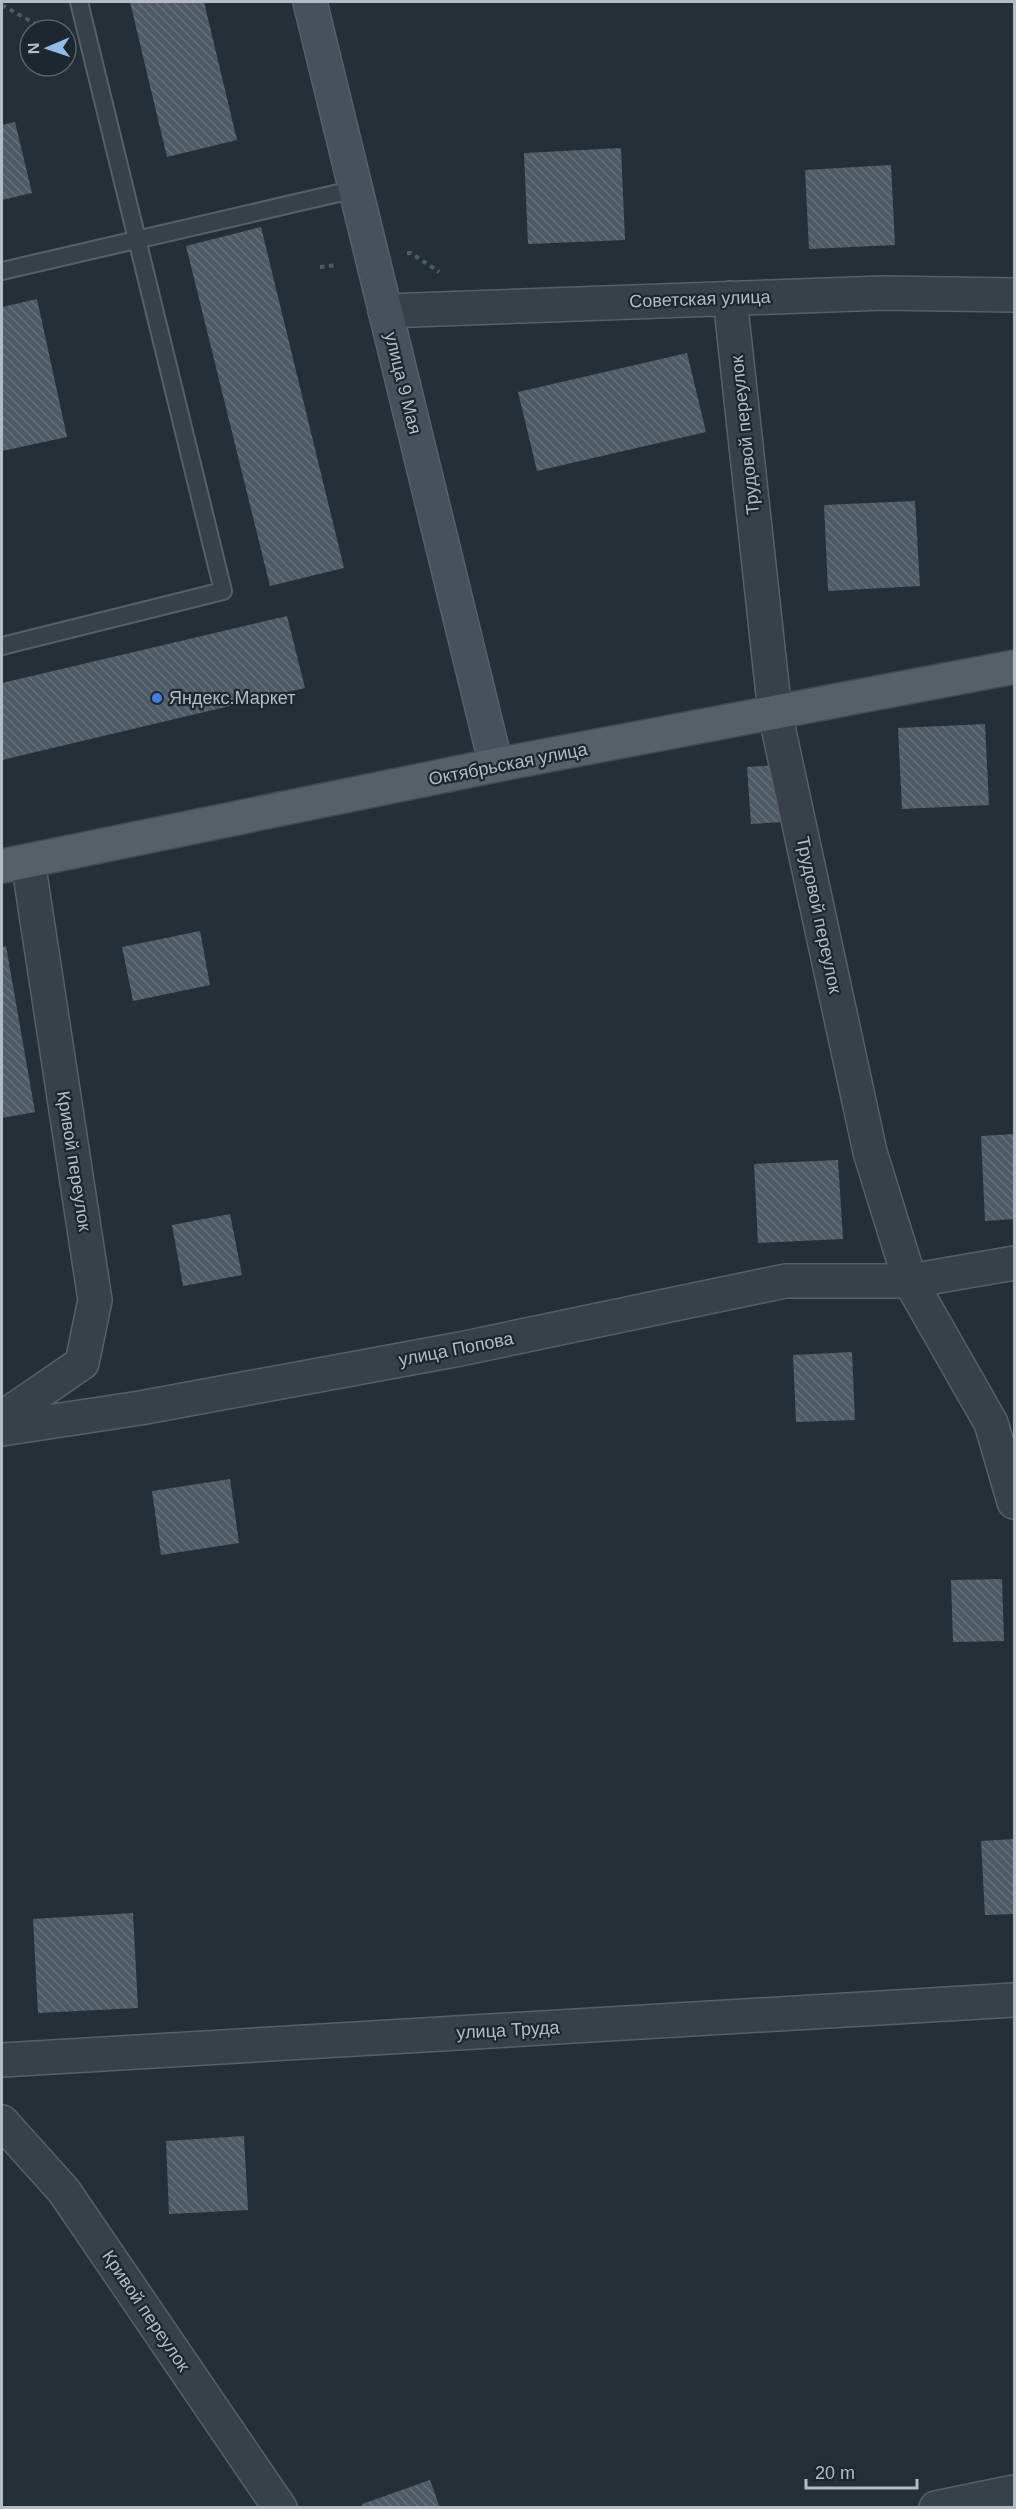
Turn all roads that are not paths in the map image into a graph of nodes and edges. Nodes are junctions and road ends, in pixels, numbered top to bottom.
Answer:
1 (79, 2) edge
2 (310, 2) edge
3 (356, 189) junction
4 (138, 239) junction
5 (2, 271) edge
6 (1014, 295) edge
7 (730, 298) junction
8 (385, 311) junction
9 (2, 646) edge
10 (1014, 667) edge
11 (775, 713) junction
12 (496, 765) junction
13 (14, 864) edge
14 (1014, 1263) edge
15 (910, 1281) junction
16 (2, 1418) edge
17 (2, 1429) edge
18 (1014, 1502) edge
19 (1014, 2000) edge
20 (2, 2060) edge
21 (2, 2122) edge
22 (1014, 2492) edge
23 (280, 2508) edge
24 (936, 2508) edge

1 - 4 lane
2 - 3 main road, улица 9 Мая
3 - 4 lane
3 - 8 main road, улица 9 Мая
4 - 5 lane
4 - 9 lane
6 - 7 street, Советская улица
7 - 8 street, Советская улица
7 - 11 street, Трудовой переулок
8 - 12 main road, улица 9 Мая
10 - 11 main road, Октябрьская улица
11 - 12 main road, Октябрьская улица
11 - 15 street, Трудовой переулок
12 - 13 main road, Октябрьская улица
13 - 16 street, Кривой переулок
14 - 15 street, улица Попова
15 - 17 street, улица Попова
15 - 18 street, Трудовой переулок
19 - 20 street, улица Труда
21 - 23 street, Кривой переулок
22 - 24 street

